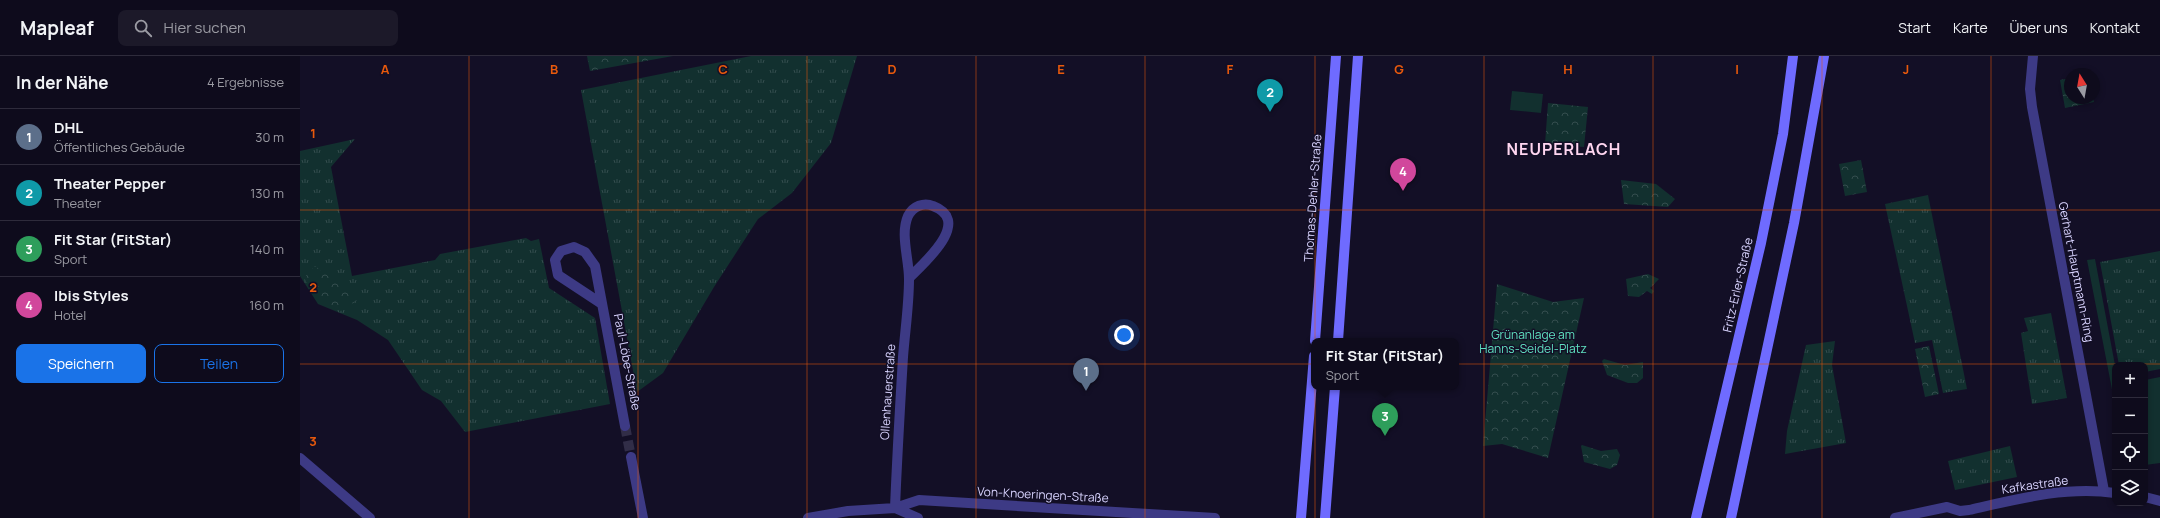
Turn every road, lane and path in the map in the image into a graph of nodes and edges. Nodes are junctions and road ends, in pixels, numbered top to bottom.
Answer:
1 (1336, 56) edge
2 (1358, 56) edge
3 (1793, 56) edge
4 (1824, 56) edge
5 (2033, 56) edge
6 (909, 278) junction
7 (602, 304) junction
8 (1315, 338) edge
9 (1338, 338) edge
10 (1311, 390) edge
11 (1335, 390) edge
12 (625, 426) tunnel mouth
13 (631, 457) tunnel mouth
14 (300, 458) edge
15 (2104, 491) junction
16 (2112, 492) edge
17 (2148, 498) edge
18 (2160, 501) edge
19 (895, 508) junction
20 (1956, 514) edge
21 (370, 518) edge
22 (643, 518) edge
23 (808, 518) edge
24 (918, 518) edge
25 (1215, 518) edge
26 (1301, 518) edge
27 (1325, 518) edge
28 (1696, 518) edge
29 (1731, 518) edge
30 (1895, 518) edge

1 - 8 main road, Thomas-Dehler-Straße
2 - 9 main road
3 - 28 main road, Fritz-Erler-Straße
4 - 29 main road
5 - 15 street, Gerhart-Hauptmann-Ring
6 - 6 street, Ollenhauerstraße
6 - 19 street, Ollenhauerstraße
7 - 7 street, Paul-Löbe-Straße
7 - 12 street, Paul-Löbe-Straße
10 - 26 main road
11 - 27 main road
13 - 22 street
14 - 21 street
15 - 16 street, Kafkastraße
15 - 20 street, Kafkastraße
17 - 18 street
19 - 23 street
19 - 24 street
19 - 25 street, Von-Knoeringen-Straße
20 - 30 street, Kafkastraße

